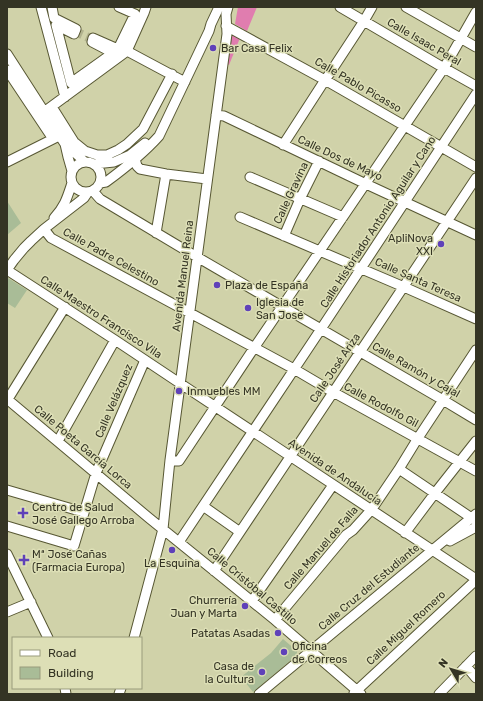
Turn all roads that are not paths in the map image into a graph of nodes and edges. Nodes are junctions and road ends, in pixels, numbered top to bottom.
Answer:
1 (41, 7) edge
2 (52, 7) edge
3 (120, 7) edge
4 (144, 7) edge
5 (219, 7) edge
6 (228, 7) edge
7 (340, 7) edge
8 (372, 7) edge
9 (406, 7) edge
10 (476, 12) edge
11 (364, 21) junction
12 (45, 22) junction
13 (226, 26) junction
14 (74, 31) tunnel mouth
15 (210, 31) junction
16 (461, 39) junction
17 (94, 40) tunnel mouth
18 (476, 47) edge
19 (125, 53) junction
20 (7, 54) edge
21 (444, 68) junction
22 (7, 70) edge
23 (172, 74) junction
24 (325, 80) junction
25 (186, 82) junction
26 (476, 86) edge
27 (476, 94) edge
28 (65, 97) junction
29 (48, 110) junction
30 (216, 115) junction
31 (167, 118) junction
32 (405, 126) junction
33 (56, 138) junction
34 (65, 144) junction
35 (283, 145) junction
36 (441, 148) junction
37 (135, 159) junction
38 (319, 161) junction
39 (7, 162) edge
40 (85, 162) junction
41 (95, 164) junction
42 (476, 167) edge
43 (72, 172) junction
44 (166, 174) junction
45 (250, 178) dead end
46 (476, 178) edge
47 (207, 179) junction
48 (72, 183) junction
49 (100, 183) junction
50 (366, 184) junction
51 (90, 191) junction
52 (300, 199) junction
53 (405, 202) junction
54 (240, 217) dead end
55 (344, 217) junction
56 (447, 221) junction
57 (44, 229) junction
58 (156, 233) junction
59 (476, 234) edge
60 (284, 236) junction
61 (320, 251) junction
62 (10, 257) edge
63 (197, 257) junction
64 (361, 268) junction
65 (7, 270) edge
66 (404, 287) junction
67 (282, 306) junction
68 (65, 307) junction
69 (190, 314) junction
70 (476, 319) edge
71 (321, 329) junction
72 (115, 340) junction
73 (254, 348) junction
74 (476, 350) edge
75 (361, 352) junction
76 (145, 360) junction
77 (294, 370) junction
78 (180, 384) junction
79 (333, 392) junction
80 (7, 399) edge
81 (443, 400) junction
82 (216, 407) junction
83 (476, 420) edge
84 (252, 431) junction
85 (418, 438) junction
86 (58, 441) junction
87 (476, 441) edge
88 (291, 456) junction
89 (170, 460) junction
90 (459, 462) junction
91 (399, 469) junction
92 (476, 471) edge
93 (96, 474) junction
94 (333, 485) junction
95 (7, 490) edge
96 (435, 493) junction
97 (203, 506) junction
98 (370, 510) junction
99 (83, 512) junction
100 (475, 518) edge
101 (7, 526) edge
102 (476, 528) edge
103 (163, 529) junction
104 (240, 532) junction
105 (405, 533) junction
106 (179, 542) junction
107 (432, 550) junction
108 (7, 554) edge
109 (214, 570) junction
110 (476, 579) edge
111 (252, 601) junction
112 (31, 602) junction
113 (7, 612) edge
114 (275, 620) junction
115 (48, 637) edge
116 (134, 637) edge
117 (311, 651) junction
118 (476, 656) edge
119 (466, 666) junction
120 (476, 678) edge
121 (357, 693) edge
122 (260, 694) edge
123 (438, 694) edge

1 - 12 street
2 - 3 street
4 - 19 street
5 - 15 street
6 - 13 street, Avenida Manuel Reina
7 - 11 street, Calle Isaac Peral
8 - 11 street
9 - 16 street
10 - 16 street
11 - 21 street, Calle Isaac Peral
11 - 24 street
12 - 14 street
12 - 28 street
13 - 15 street
13 - 24 street, Calle Pablo Picasso
13 - 30 street, Avenida Manuel Reina
15 - 25 street
16 - 18 street
16 - 21 street
17 - 19 street
19 - 23 street
19 - 28 street
20 - 29 street
21 - 26 street, Calle Isaac Peral
21 - 32 street
22 - 33 street
23 - 25 street
23 - 29 street
24 - 32 street, Calle Pablo Picasso
24 - 35 street
25 - 31 street
27 - 36 street, Calle Historiador Antonio Aguilar y Cano
28 - 29 street
29 - 33 street
30 - 35 street, Calle Dos de Mayo
30 - 47 street, Avenida Manuel Reina
31 - 37 street
31 - 41 street
32 - 36 street, Calle Pablo Picasso
32 - 50 street
33 - 34 street
33 - 39 street
34 - 40 street
34 - 43 street
35 - 38 street, Calle Dos de Mayo
36 - 42 street, Calle Pablo Picasso
36 - 53 street, Calle Historiador Antonio Aguilar y Cano
37 - 44 street
37 - 49 street
38 - 50 street, Calle Dos de Mayo
38 - 52 street, Calle Gravina
40 - 41 street
40 - 43 street
41 - 49 street
43 - 48 street
44 - 47 street
44 - 58 street
45 - 52 street
46 - 56 street, Calle José Ariza
47 - 63 street, Avenida Manuel Reina
48 - 51 street
48 - 57 street
49 - 51 street
50 - 53 street, Calle Dos de Mayo
50 - 55 street
51 - 57 street
51 - 58 street, Calle Ramón y Cajal
52 - 55 street
52 - 60 street, Calle Gravina
53 - 56 street, Calle Dos de Mayo
53 - 64 street, Calle Historiador Antonio Aguilar y Cano
54 - 60 street, Calle Santa Teresa
55 - 61 street
56 - 59 street, Calle Dos de Mayo
56 - 66 street, Calle José Ariza
57 - 62 street
57 - 69 street, Calle Padre Celestino
58 - 63 street, Calle Ramón y Cajal
60 - 61 street, Calle Santa Teresa
61 - 64 street, Calle Santa Teresa
61 - 67 street
62 - 65 street
63 - 67 street, Calle Ramón y Cajal
63 - 69 street, Avenida Manuel Reina
64 - 66 street, Calle Santa Teresa
64 - 71 street, Calle Historiador Antonio Aguilar y Cano
65 - 68 street, Calle Maestro Francisco Vila
66 - 70 street, Calle Santa Teresa
66 - 75 street, Calle José Ariza
67 - 71 street, Calle Ramón y Cajal
67 - 73 street
68 - 72 street, Calle Maestro Francisco Vila
68 - 80 street
69 - 73 street
69 - 78 street, Avenida Manuel Reina
71 - 75 street, Calle Ramón y Cajal
71 - 77 street, Calle Historiador Antonio Aguilar y Cano
72 - 76 street, Calle Maestro Francisco Vila
72 - 86 street
73 - 77 street, Calle Rodolfo Gil
73 - 82 street
74 - 81 street, Calle Manuel de Falla
75 - 79 street, Calle José Ariza
75 - 81 street, Calle Ramón y Cajal
76 - 78 street, Calle Maestro Francisco Vila
76 - 93 street, Calle Velázquez
77 - 79 street, Calle Rodolfo Gil
77 - 84 street, Calle Historiador Antonio Aguilar y Cano
78 - 82 street, Avenida de Andalucía
78 - 89 street, Avenida Manuel Reina
79 - 85 street, Calle Rodolfo Gil
79 - 88 street, Calle José Ariza
80 - 86 street, Calle Poeta García Lorca
81 - 83 street, Calle Ramón y Cajal
81 - 85 street, Calle Manuel de Falla
82 - 84 street, Avenida de Andalucía
82 - 89 street
84 - 88 street, Avenida de Andalucía
84 - 97 street, Calle Historiador Antonio Aguilar y Cano
85 - 90 street, Calle Rodolfo Gil
85 - 91 street, Calle Manuel de Falla
86 - 93 street, Calle Poeta García Lorca
87 - 90 street
88 - 94 street, Avenida de Andalucía
88 - 104 street, Calle José Ariza
89 - 103 street, Avenida Manuel Reina
90 - 92 street, Calle Rodolfo Gil
90 - 96 street
91 - 96 street
91 - 98 street, Calle Manuel de Falla
93 - 99 street, Calle Velázquez
93 - 103 street, Calle Poeta García Lorca
94 - 98 street, Avenida de Andalucía
94 - 111 street
95 - 99 street
96 - 100 street
96 - 105 street
97 - 104 street
97 - 106 street, Calle Historiador Antonio Aguilar y Cano
98 - 105 street, Avenida de Andalucía
98 - 114 street, Calle Manuel de Falla
99 - 101 street, Calle Velázquez
100 - 107 street, Calle Cruz del Estudiante
102 - 107 street
103 - 106 street, Calle Cristóbal Castillo
103 - 116 street, Avenida Manuel Reina
104 - 109 street, Calle José Ariza
105 - 107 street, Avenida de Andalucía
106 - 109 street, Calle Cristóbal Castillo
107 - 110 street, Avenida de Andalucía
107 - 117 street, Calle Cruz del Estudiante
108 - 112 street
109 - 111 street, Calle Cristóbal Castillo
110 - 121 street, Calle Miguel Romero
111 - 114 street, Calle Cristóbal Castillo
112 - 113 street
112 - 115 street
114 - 117 street, Calle Cristóbal Castillo
117 - 121 street, Calle Cristóbal Castillo
117 - 122 street, Calle Cruz del Estudiante
118 - 119 street
119 - 120 street
119 - 123 street

